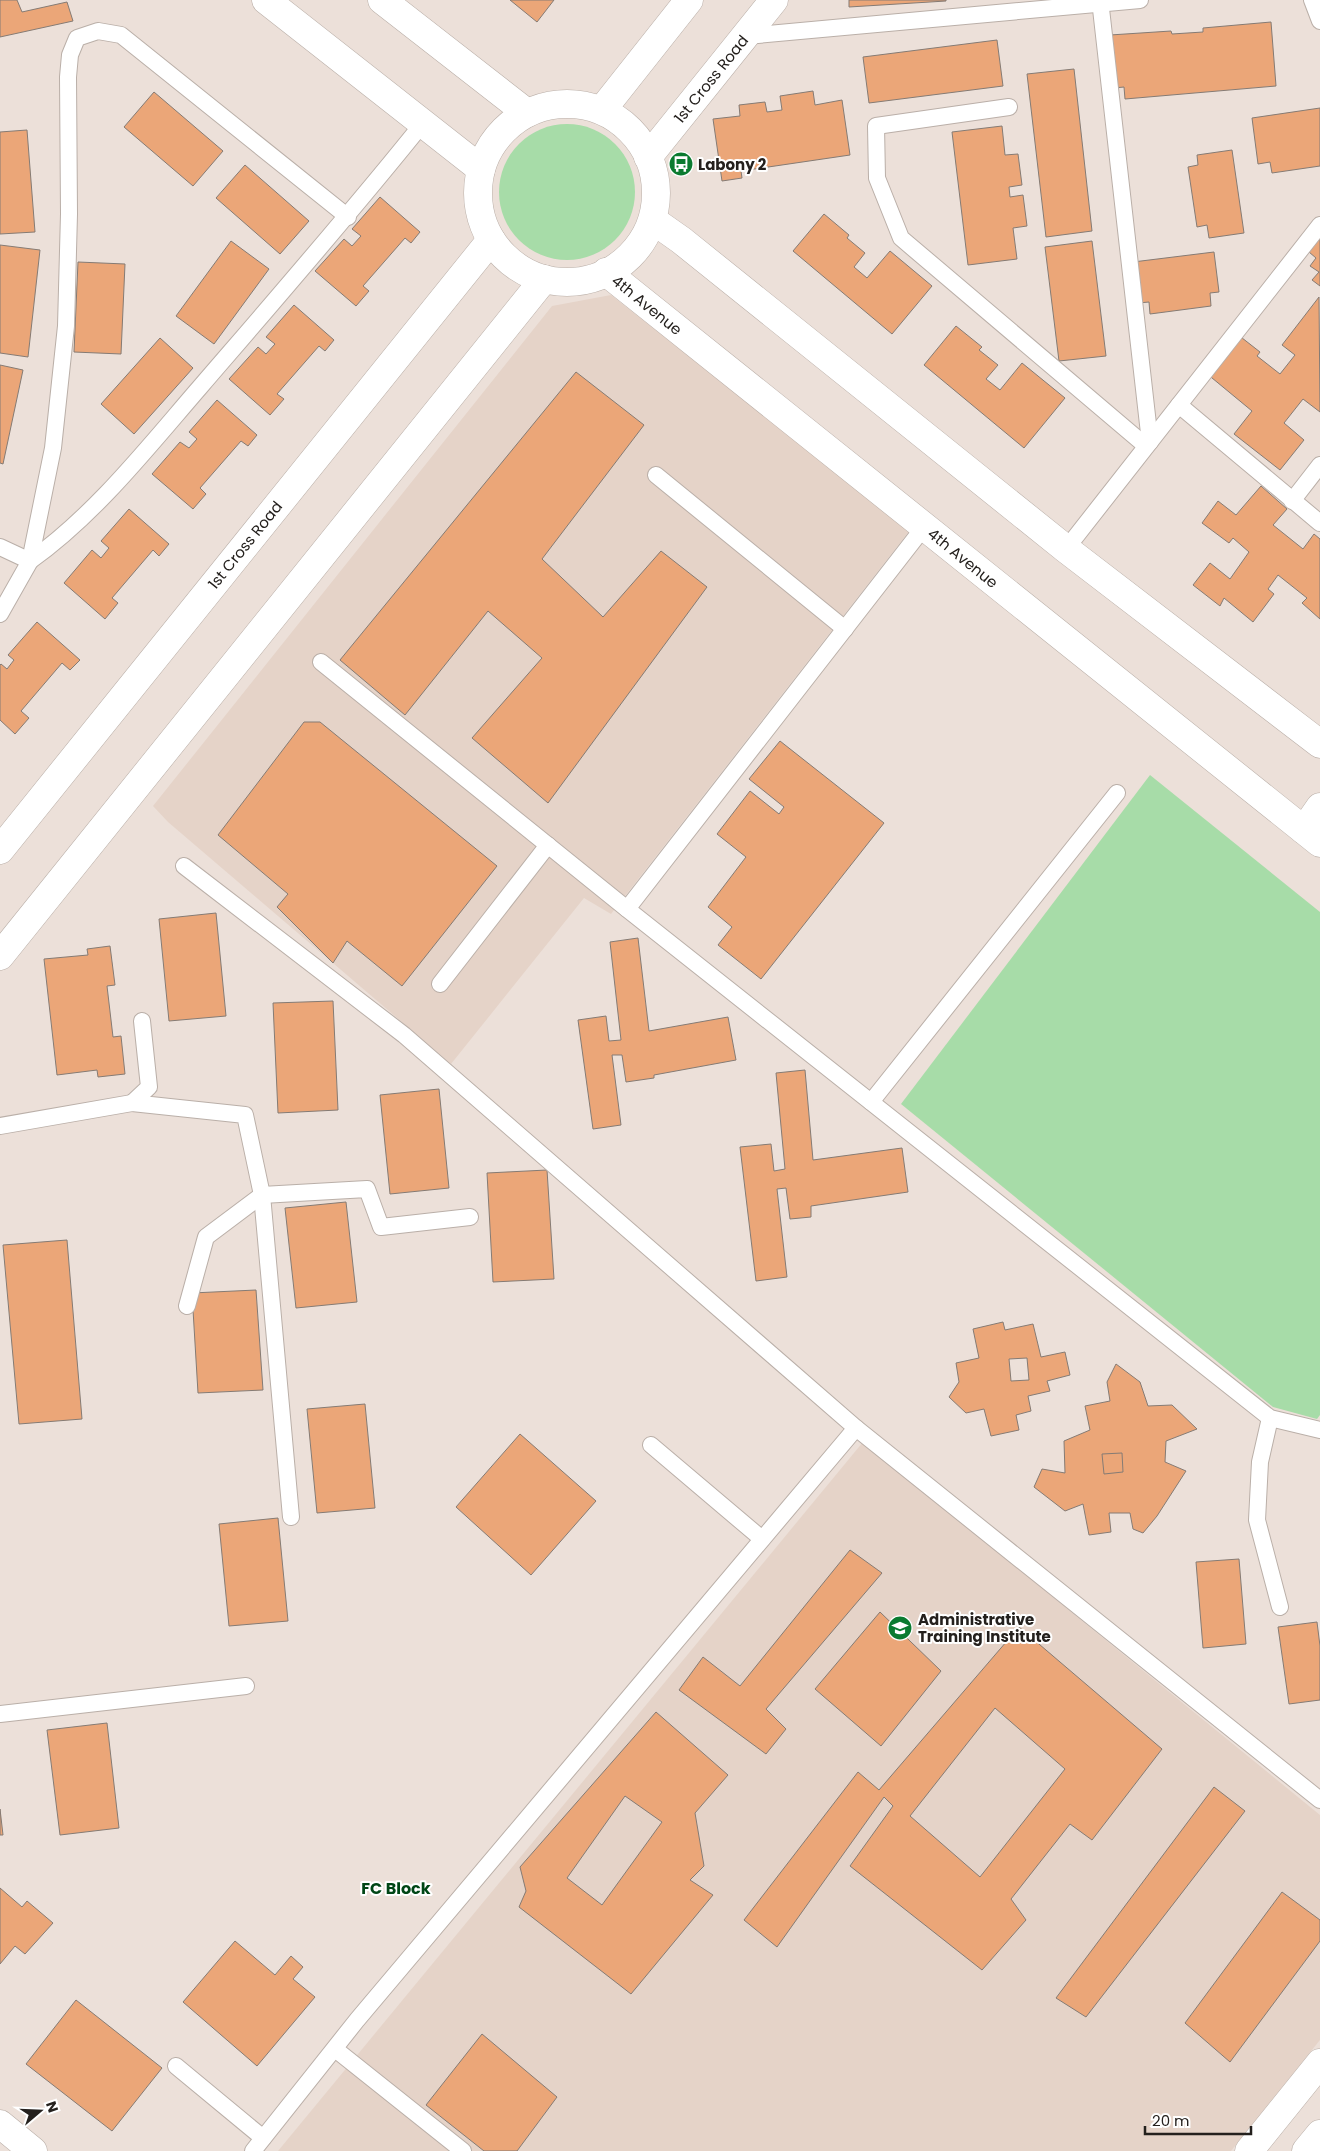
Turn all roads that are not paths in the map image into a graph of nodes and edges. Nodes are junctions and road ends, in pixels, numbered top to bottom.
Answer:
1 (266, 0) edge
2 (382, 0) edge
3 (689, 0) edge
4 (774, 0) edge
5 (1140, 0) edge
6 (1312, 0) edge
7 (1101, 2) edge
8 (1320, 21) edge
9 (746, 36) junction
10 (1009, 107) dead end
11 (602, 110) junction
12 (527, 113) junction
13 (423, 123) junction
14 (648, 157) junction
15 (482, 169) junction
16 (348, 216) junction
17 (654, 221) junction
18 (1320, 225) edge
19 (491, 240) junction
20 (606, 272) junction
21 (544, 279) junction
22 (1179, 404) junction
23 (1148, 444) junction
24 (1320, 465) edge
25 (656, 475) dead end
26 (1292, 501) junction
27 (1320, 523) edge
28 (924, 528) junction
29 (0, 547) edge
30 (1066, 549) junction
31 (30, 561) junction
32 (0, 614) edge
33 (845, 629) junction
34 (320, 662) dead end
35 (1320, 744) edge
36 (1117, 793) dead end
37 (1320, 807) edge
38 (1312, 836) edge
39 (548, 845) junction
40 (0, 850) edge
41 (184, 866) dead end
42 (627, 908) junction
43 (0, 956) edge
44 (440, 984) dead end
45 (142, 1021) dead end
46 (871, 1102) junction
47 (132, 1103) junction
48 (0, 1126) edge
49 (262, 1195) junction
50 (470, 1217) dead end
51 (187, 1306) dead end
52 (1270, 1418) junction
53 (856, 1428) junction
54 (1320, 1430) edge
55 (651, 1445) dead end
56 (291, 1517) dead end
57 (762, 1539) junction
58 (1280, 1607) dead end
59 (246, 1686) dead end
60 (0, 1714) edge
61 (1320, 1800) edge
62 (335, 2049) junction
63 (1320, 2063) edge
64 (176, 2066) dead end
65 (0, 2124) edge
66 (1320, 2134) edge
67 (263, 2138) junction
68 (33, 2151) edge
69 (253, 2151) edge
70 (463, 2151) edge
71 (1249, 2151) edge
72 (1306, 2151) edge

1 - 13 main road
2 - 12 main road
3 - 11 main road
4 - 9 main road, 1st Cross Road
5 - 7 lane
6 - 8 lane
7 - 9 lane
7 - 23 lane
9 - 14 main road, 1st Cross Road
10 - 23 lane
11 - 12 main road
11 - 14 main road
12 - 15 main road
13 - 15 main road
13 - 16 lane
14 - 17 main road
15 - 19 main road
16 - 31 lane
16 - 31 lane
17 - 20 main road
17 - 30 main road
18 - 22 lane
19 - 21 main road
19 - 40 main road, 1st Cross Road
20 - 21 main road
20 - 28 main road, 4th Avenue
21 - 43 main road
22 - 23 lane
22 - 26 lane
23 - 30 lane
24 - 26 lane
25 - 33 lane
26 - 27 lane
28 - 33 lane
28 - 38 main road, 4th Avenue
29 - 31 lane
30 - 35 main road
31 - 32 lane
33 - 42 lane
34 - 39 lane
36 - 46 lane
37 - 38 main road
39 - 42 lane
39 - 44 lane
41 - 53 lane
42 - 46 lane
45 - 47 lane
46 - 52 lane
47 - 48 lane
47 - 49 lane
49 - 50 lane
49 - 51 lane
49 - 56 lane
52 - 54 lane
52 - 58 lane
53 - 57 lane
53 - 61 lane
55 - 57 lane
57 - 62 lane
59 - 60 lane
62 - 67 lane
62 - 70 lane
63 - 71 main road
64 - 67 lane
65 - 68 main road
66 - 72 main road
67 - 69 lane

